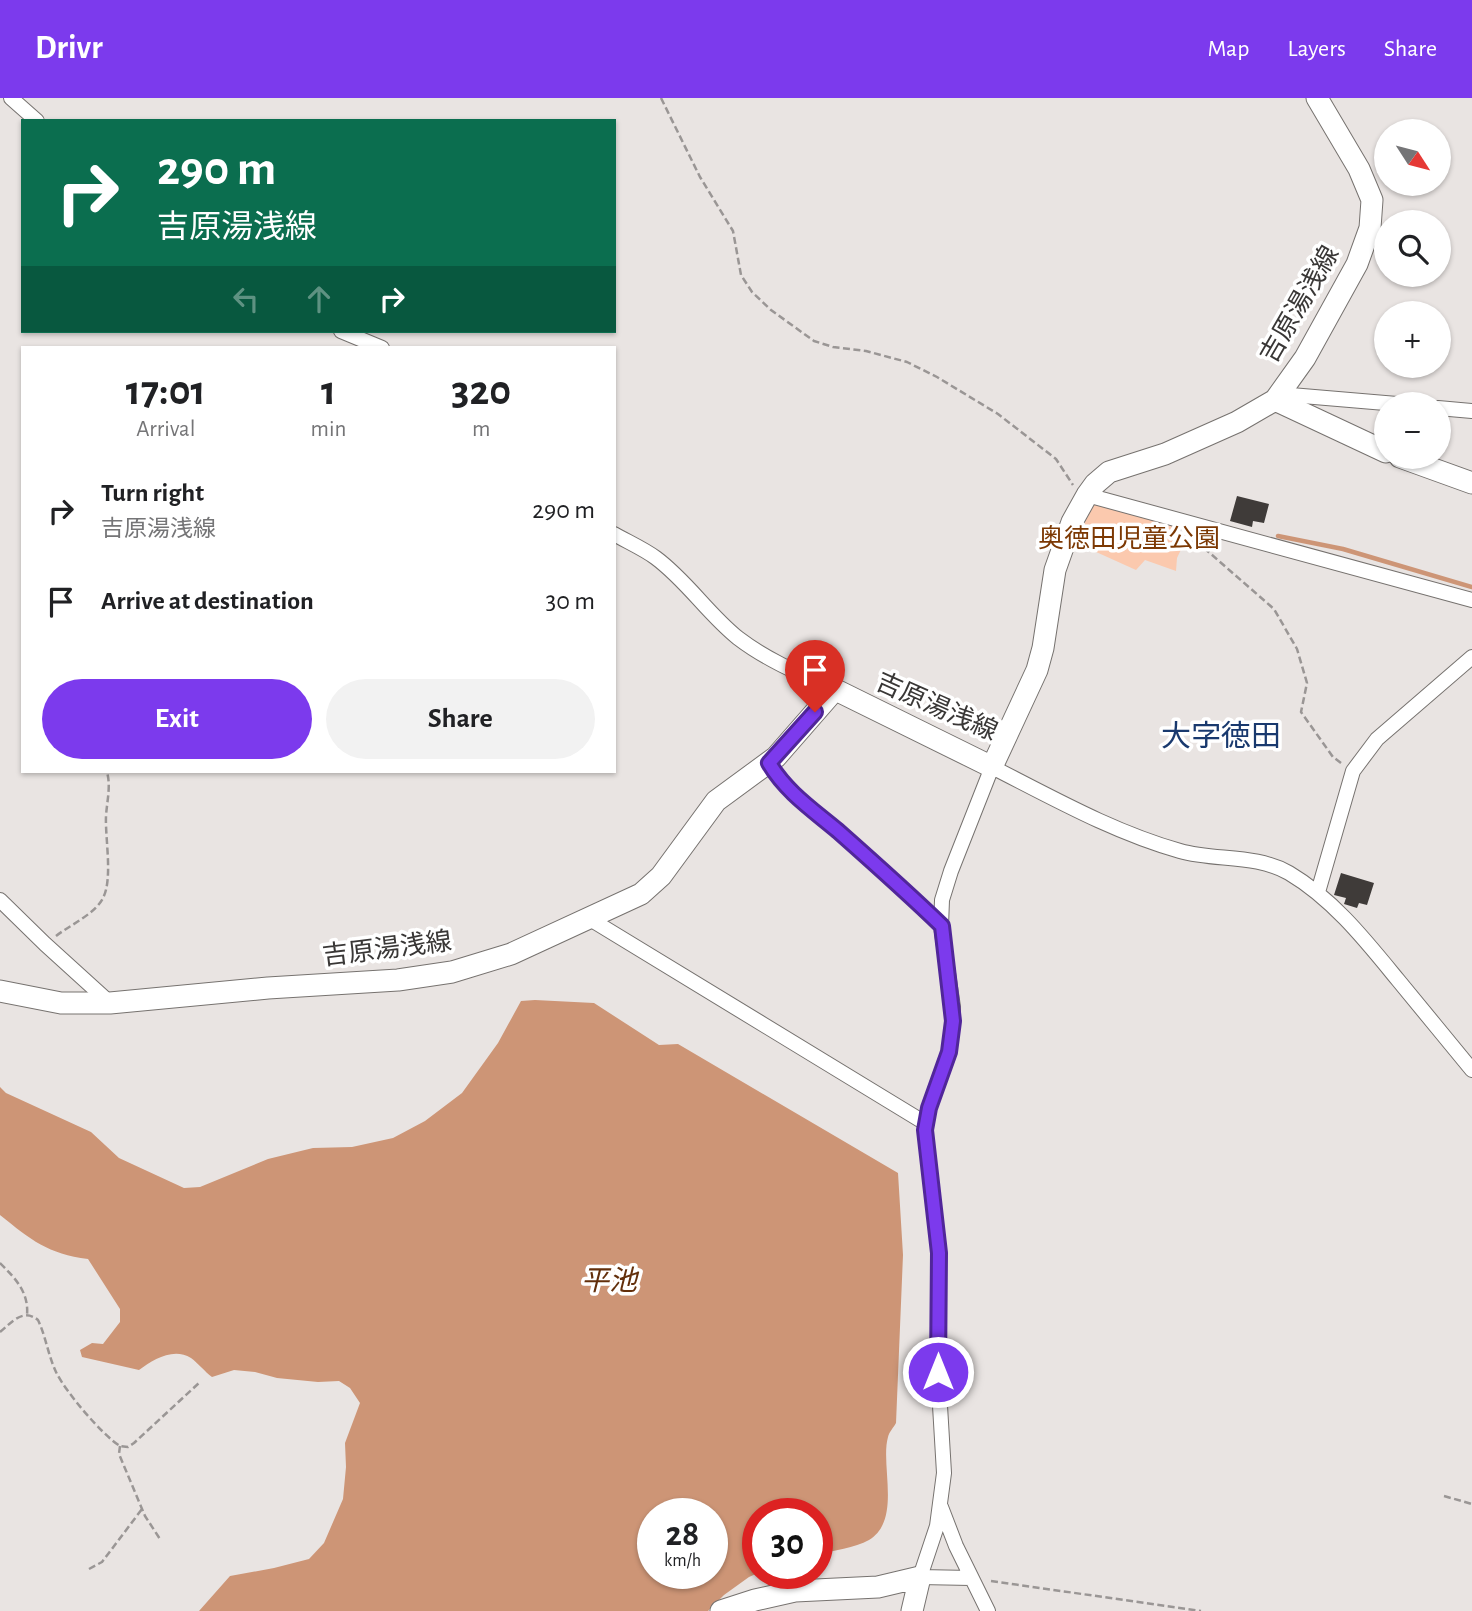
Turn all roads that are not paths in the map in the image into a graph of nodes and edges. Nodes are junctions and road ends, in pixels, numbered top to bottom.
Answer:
1 (11, 98) edge
2 (1317, 98) edge
3 (35, 119) edge
4 (346, 333) edge
5 (377, 346) edge
6 (1277, 397) junction
7 (1374, 403) edge
8 (1451, 409) edge
9 (1472, 411) edge
10 (1374, 446) edge
11 (1438, 469) edge
12 (1472, 482) edge
13 (1085, 499) junction
14 (616, 535) edge
15 (1472, 600) edge
16 (1472, 657) edge
17 (838, 691) junction
18 (769, 763) junction
19 (992, 767) junction
20 (1318, 892) junction
21 (0, 900) edge
22 (590, 919) junction
23 (942, 926) junction
24 (0, 991) edge
25 (110, 1003) junction
26 (1472, 1070) edge
27 (925, 1123) junction
28 (940, 1506) junction
29 (920, 1577) junction
30 (971, 1578) junction
31 (721, 1611) edge
32 (912, 1611) edge
33 (988, 1611) edge

1 - 3 street
2 - 6 main road, 吉原湯浅線
4 - 5 street
6 - 7 street
6 - 10 main road
6 - 13 main road, 吉原湯浅線
8 - 9 street
11 - 12 main road
13 - 15 street
13 - 19 main road, 吉原湯浅線
14 - 17 street
16 - 20 street
17 - 18 main road, 吉原湯浅線
17 - 19 main road, 吉原湯浅線
18 - 22 main road, 吉原湯浅線
18 - 23 lane
19 - 20 street
19 - 23 street
20 - 26 street
21 - 25 street
22 - 25 main road, 吉原湯浅線
22 - 27 street
23 - 27 street
24 - 25 main road, 吉原湯浅線
27 - 28 street
28 - 29 street
28 - 30 street
29 - 30 street
29 - 31 main road
29 - 32 main road
30 - 33 street

